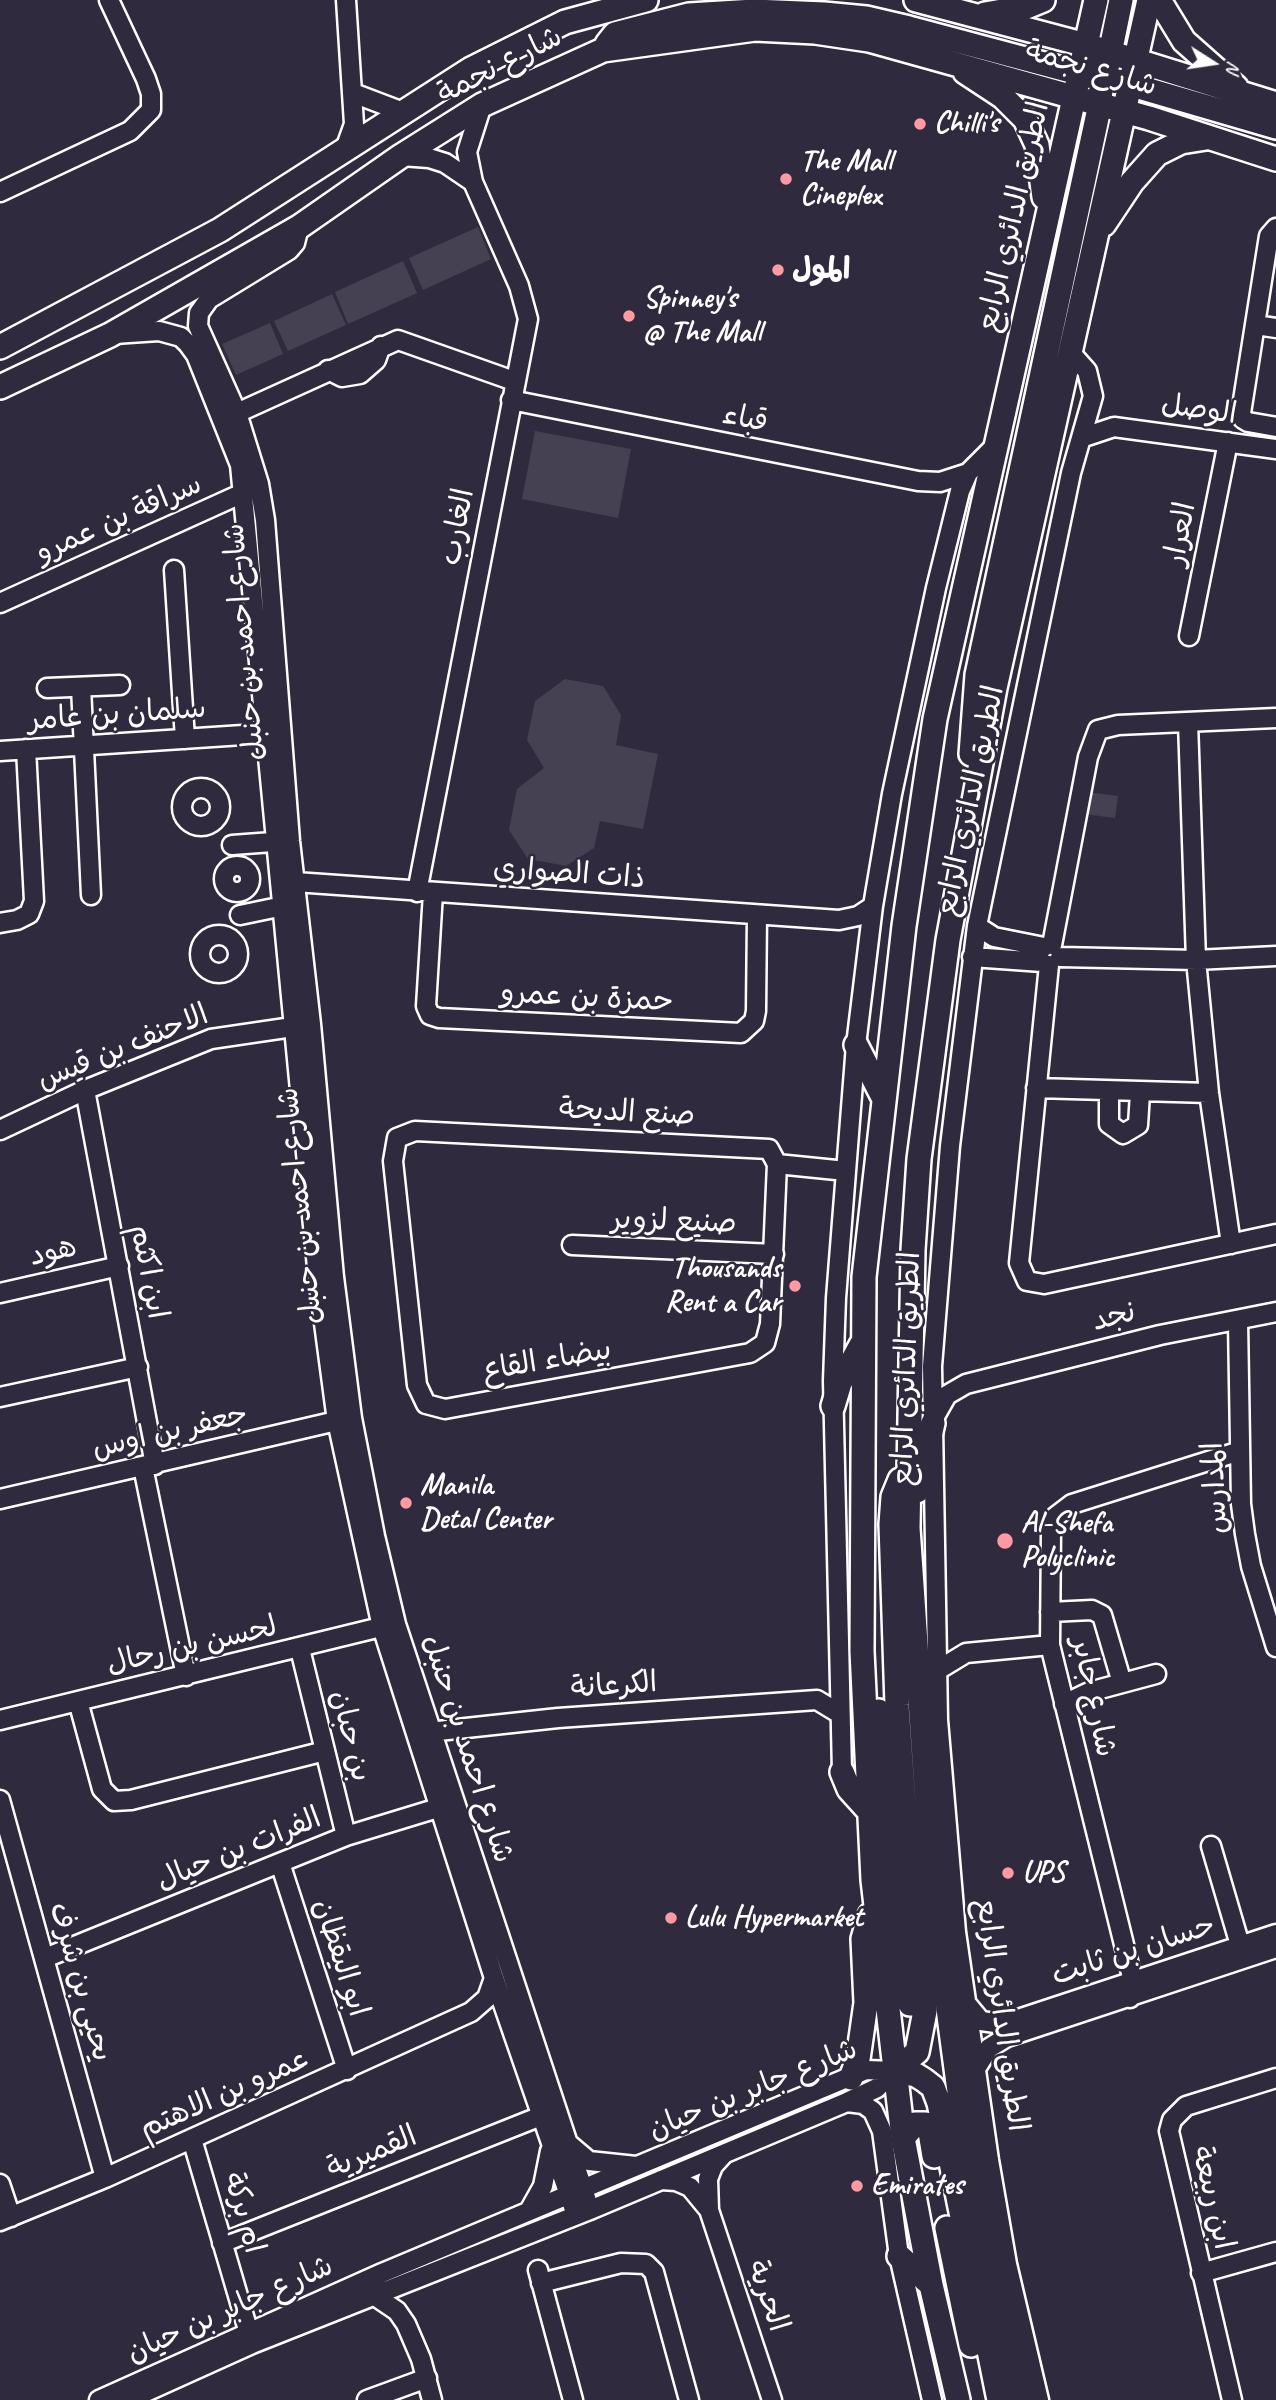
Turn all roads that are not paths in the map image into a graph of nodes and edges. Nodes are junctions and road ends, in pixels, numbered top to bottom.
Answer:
1 (110, 0) edge
2 (346, 0) edge
3 (646, 0) edge
4 (916, 0) edge
5 (1043, 0) edge
6 (1096, 0) edge
7 (1121, 0) edge
8 (1149, 0) edge
9 (1159, 0) edge
10 (975, 15) junction
11 (1086, 45) junction
12 (603, 50) junction
13 (1110, 53) junction
14 (941, 58) junction
15 (1137, 62) junction
16 (1079, 74) junction
17 (1104, 79) junction
18 (1131, 84) junction
19 (353, 93) junction
20 (1247, 95) junction
21 (1074, 97) junction
22 (1100, 104) junction
23 (1276, 104) edge
24 (482, 105) junction
25 (1125, 110) junction
26 (403, 111) junction
27 (1276, 127) edge
28 (1207, 138) junction
29 (344, 152) junction
30 (401, 156) junction
31 (1276, 159) edge
32 (473, 181) junction
33 (0, 192) edge
34 (1046, 221) junction
35 (299, 227) junction
36 (1276, 228) edge
37 (1095, 239) junction
38 (1256, 325) junction
39 (1276, 328) edge
40 (110, 335) junction
41 (0, 347) edge
42 (1071, 353) junction
43 (514, 381) junction
44 (0, 387) edge
45 (511, 400) junction
46 (1091, 404) junction
47 (237, 414) junction
48 (1114, 427) junction
49 (1276, 427) edge
50 (1081, 438) junction
51 (1228, 442) junction
52 (993, 448) junction
53 (1276, 449) edge
54 (968, 473) junction
55 (252, 489) junction
56 (174, 570) dead end
57 (0, 603) edge
58 (1189, 636) dead end
59 (120, 685) dead end
60 (81, 687) junction
61 (47, 688) dead end
62 (1276, 718) edge
63 (1188, 722) junction
64 (272, 733) junction
65 (185, 739) junction
66 (82, 746) junction
67 (26, 749) junction
68 (0, 751) edge
69 (971, 817) junction
70 (215, 820) dead end
71 (283, 841) junction
72 (232, 845) junction
73 (295, 882) junction
74 (425, 892) junction
75 (91, 895) dead end
76 (289, 905) junction
77 (873, 906) junction
78 (240, 915) junction
79 (757, 915) junction
80 (839, 920) junction
81 (0, 923) edge
82 (977, 926) junction
83 (230, 939) dead end
84 (869, 941) junction
85 (1049, 955) junction
86 (1276, 956) edge
87 (972, 957) junction
88 (1196, 960) junction
89 (303, 1025) junction
90 (856, 1045) junction
91 (1036, 1088) junction
92 (85, 1090) junction
93 (1109, 1093) junction
94 (1140, 1093) junction
95 (1209, 1093) junction
96 (884, 1099) junction
97 (0, 1130) edge
98 (397, 1138) joint
99 (777, 1164) junction
100 (846, 1171) junction
101 (1276, 1234) edge
102 (1231, 1244) junction
103 (572, 1245) dead end
104 (774, 1254) junction
105 (119, 1266) junction
106 (0, 1293) edge
107 (1276, 1312) edge
108 (1238, 1321) junction
109 (862, 1342) junction
110 (932, 1366) junction
111 (138, 1367) junction
112 (966, 1384) junction
113 (0, 1397) edge
114 (834, 1406) junction
115 (344, 1419) junction
116 (933, 1423) junction
117 (1240, 1451) junction
118 (149, 1466) junction
119 (908, 1467) junction
120 (0, 1499) edge
121 (908, 1528) junction
122 (1050, 1609) junction
123 (389, 1625) junction
124 (937, 1632) junction
125 (1050, 1645) junction
126 (1276, 1647) edge
127 (300, 1649) junction
128 (862, 1651) junction
129 (966, 1653) junction
130 (838, 1670) junction
131 (938, 1670) junction
132 (1156, 1674) dead end
133 (186, 1676) junction
134 (1122, 1683) junction
135 (1063, 1699) junction
136 (817, 1700) junction
137 (78, 1701) junction
138 (840, 1714) junction
139 (0, 1720) edge
140 (424, 1733) junction
141 (325, 1751) junction
142 (842, 1772) joint
143 (0, 1800) edge
144 (448, 1805) junction
145 (868, 1810) junction
146 (346, 1836) junction
147 (6, 1845) edge
148 (1211, 1846) dead end
149 (463, 1852) junction
150 (280, 1863) junction
151 (875, 1906) junction
152 (1276, 1934) edge
153 (1276, 1948) edge
154 (1238, 1954) junction
155 (45, 1958) junction
156 (494, 1978) junction
157 (944, 1978) junction
158 (1132, 1989) junction
159 (925, 1997) junction
160 (968, 2005) junction
161 (471, 2012) junction
162 (512, 2029) junction
163 (976, 2067) junction
164 (347, 2070) junction
165 (894, 2071) junction
166 (851, 2078) junction
167 (1276, 2078) edge
168 (847, 2102) junction
169 (541, 2116) junction
170 (903, 2138) junction
171 (192, 2139) junction
172 (558, 2142) junction
173 (726, 2152) junction
174 (639, 2167) junction
175 (105, 2178) junction
176 (659, 2180) junction
177 (0, 2184) edge
178 (576, 2193) junction
179 (709, 2210) junction
180 (529, 2211) junction
181 (583, 2212) junction
182 (5, 2219) edge
183 (222, 2242) junction
184 (1276, 2252) edge
185 (899, 2256) junction
186 (1200, 2273) junction
187 (411, 2279) junction
188 (931, 2285) junction
189 (372, 2294) junction
190 (406, 2324) junction
191 (250, 2337) junction
192 (427, 2378) junction
193 (954, 2396) edge
194 (99, 2400) edge
195 (128, 2400) edge
196 (367, 2400) edge
197 (432, 2400) edge
198 (573, 2400) edge
199 (689, 2400) edge
200 (772, 2400) edge
201 (932, 2400) edge
202 (985, 2400) edge
203 (999, 2400) edge
204 (1020, 2400) edge
205 (1039, 2400) edge
206 (1232, 2400) edge

1 - 33 street
2 - 19 street
3 - 26 main road, شارع نجمة
4 - 10 main road, شارع نجمة
5 - 10 main road
6 - 11 main road, الطريق الدائري الرابع
7 - 13 main road
8 - 15 main road, الطريق الدائري الرابع
9 - 20 main road
10 - 11 main road, شارع نجمة
11 - 13 main road, شارع نجمة
11 - 16 main road, الطريق الدائري الرابع
11 - 17 main road
12 - 14 main road, شارع نجمة
12 - 16 main road
12 - 24 main road, شارع نجمة
13 - 15 main road, شارع نجمة
13 - 17 main road
14 - 21 main road, شارع نجمة
14 - 34 main road
15 - 17 main road
15 - 18 main road, الطريق الدائري الرابع
15 - 20 main road, شارع نجمة
16 - 17 main road
16 - 21 main road, الطريق الدائري الرابع
17 - 18 main road
17 - 21 main road
17 - 22 main road
17 - 25 main road
18 - 25 main road, الطريق الدائري الرابع
18 - 27 main road
19 - 26 street
19 - 29 street
20 - 23 main road, شارع نجمة
21 - 22 main road, شارع نجمة
21 - 34 main road, الطريق الدائري الرابع
22 - 25 main road, شارع نجمة
22 - 69 main road
24 - 30 main road, شارع نجمة
24 - 32 street, الغارب
25 - 28 main road, شارع نجمة
25 - 37 main road, الطريق الدائري الرابع
26 - 29 main road, شارع نجمة
28 - 31 main road, شارع نجمة
28 - 37 main road
29 - 41 main road, شارع نجمة
30 - 32 street
30 - 35 main road, شارع نجمة
32 - 43 street, الغارب
34 - 52 main road, الطريق الدائري الرابع
35 - 40 main road, شارع نجمة
35 - 47 street, شارع احمد بن حنبل
36 - 38 street
37 - 42 main road, الطريق الدائري الرابع
38 - 39 street
38 - 49 street
40 - 44 main road, شارع نجمة
40 - 55 street, شارع احمد بن حنبل
42 - 46 street, الطريق الدائري الرابع
42 - 69 main road, الطريق الدائري الرابع
43 - 45 street, الغارب
43 - 47 street
45 - 54 street, قباء
45 - 74 street, الغارب
46 - 48 street
46 - 50 street, الطريق الدائري الرابع
47 - 55 street, شارع احمد بن حنبل
48 - 50 street, الوصل
48 - 51 street, الوصل
50 - 82 street, الطريق الدائري الرابع
51 - 53 street, الوصل
51 - 58 street, العرار
52 - 54 street
52 - 96 main road, الطريق الدائري الرابع
54 - 77 street
55 - 57 street, سراقة بن عمرو
55 - 64 street, شارع احمد بن حنبل
56 - 65 street
59 - 60 street
60 - 61 street
60 - 66 street
62 - 63 street
63 - 85 street
63 - 88 street
64 - 65 street, سلمان بن عامر
64 - 71 street, شارع احمد بن حنبل
65 - 66 street, سلمان بن عامر
66 - 67 street, سلمان بن عامر
66 - 75 street
67 - 68 street, سلمان بن عامر
67 - 81 street
69 - 119 main road, الطريق الدائري الرابع
70 - 72 street
71 - 72 street
71 - 73 street, شارع احمد بن حنبل
71 - 76 street, شارع احمد بن حنبل
72 - 78 street
73 - 74 street, ذات الصواري
73 - 76 street, شارع احمد بن حنبل
74 - 79 street, ذات الصواري
74 - 79 street, حمزة بن عمرو
76 - 78 street
76 - 89 street, شارع احمد بن حنبل
77 - 80 street, ذات الصواري
77 - 84 street
78 - 83 street
79 - 80 street, ذات الصواري
80 - 84 street
82 - 85 street
82 - 87 street, الطريق الدائري الرابع
84 - 90 street
85 - 87 street
85 - 88 street
85 - 91 street
86 - 88 street
87 - 110 street, الطريق الدائري الرابع
88 - 95 street
89 - 92 street, الاحنف بن قيس
89 - 115 street, شارع احمد بن حنبل
90 - 96 main road
90 - 100 street
91 - 93 street
91 - 102 street
92 - 97 street, الاحنف بن قيس
92 - 105 street, ابن اكثم
93 - 94 street
93 - 94 street
94 - 95 street
95 - 102 street
96 - 109 main road, الطريق الدائري الرابع
98 - 99 street, صنع الديحة
98 - 104 street, بيضاء القاع
99 - 100 street, صنع الديحة
99 - 104 street, بيضاء القاع
100 - 114 street
101 - 102 street
103 - 104 street, صنيع لزوير
105 - 106 street, هود
105 - 111 street, ابن اكثم
107 - 108 street, نجد
108 - 112 street, نجد
108 - 117 street, المدارس
109 - 114 main road
109 - 128 main road, الطريق الدائري الرابع
110 - 112 street
110 - 116 street, الطريق الدائري الرابع
111 - 113 street
111 - 118 street, ابن اكثم
112 - 116 street, نجد
114 - 130 street
115 - 118 street, جعفر بن اوس
115 - 123 street, شارع احمد بن حنبل
116 - 121 main road
116 - 124 street, الطريق الدائري الرابع
117 - 122 street, شارع جابر
117 - 126 street, المدارس
118 - 120 street, جعفر بن اوس
118 - 133 street, ابن اكثم
119 - 121 main road, الطريق الدائري الرابع
119 - 159 main road
121 - 157 main road, الطريق الدائري الرابع
122 - 125 street, شارع جابر
122 - 134 street
123 - 127 street, لحسن بن رحال
123 - 140 street, شارع احمد بن حنبل
124 - 129 street
124 - 131 street, الطريق الدائري الرابع
125 - 129 street
125 - 135 street, شارع جابر
127 - 133 street, لحسن بن رحال
127 - 141 street, بن حبان
128 - 145 main road, الطريق الدائري الرابع
128 - 159 main road
129 - 131 street
130 - 136 street
130 - 138 street
131 - 160 street, الطريق الدائري الرابع
132 - 134 street
133 - 137 street, لحسن بن رحال
134 - 135 street
135 - 158 street, شارع جابر
136 - 138 street
136 - 140 street, الكرعانة
137 - 139 street, لحسن بن رحال
137 - 141 street
138 - 142 street
140 - 144 street, شارع احمد بن حنبل
141 - 146 street, بن حبان
142 - 145 main road
143 - 147 street, يحيى بن شرف
144 - 146 street, الفرات بن حيال
144 - 149 street, شارع احمد بن حنبل
145 - 151 main road, الطريق الدائري الرابع
146 - 150 street, الفرات بن حيال
147 - 155 street, يحيى بن شرف
148 - 154 street
149 - 156 street, شارع احمد بن حنبل
149 - 172 street, شارع احمد بن حنبل
150 - 155 street, الفرات بن حيال
150 - 164 street, ابو اليقظان
151 - 165 main road, الطريق الدائري الرابع
151 - 166 main road
152 - 154 street, حسان بن ثابت
153 - 154 street, حسان بن ثابت
154 - 158 street, حسان بن ثابت
155 - 175 street, يحيى بن شرف
156 - 161 street, عمرو بن الاهتم
156 - 162 street, شارع احمد بن حنبل
157 - 160 street, حسان بن ثابت
157 - 204 main road, الطريق الدائري الرابع
158 - 160 street, حسان بن ثابت
158 - 163 street, حسان بن ثابت
159 - 165 main road
160 - 163 street, الطريق الدائري الرابع
161 - 162 street
161 - 164 street, عمرو بن الاهتم
162 - 169 street, شارع احمد بن حنبل
163 - 205 street, الطريق الدائري الرابع
164 - 171 street, عمرو بن الاهتم
165 - 166 street, شارع جابر بن حيان
165 - 168 street, شارع جابر بن حيان
165 - 170 main road, الطريق الدائري الرابع
165 - 203 main road
166 - 174 street, شارع جابر بن حيان
167 - 186 street, ابن ربيعة
168 - 173 street, شارع جابر بن حيان
168 - 185 street
169 - 172 street, شارع احمد بن حنبل
169 - 183 street, القميرية
170 - 188 main road, الطريق الدائري الرابع
170 - 202 main road
171 - 175 street, عمرو بن الاهتم
171 - 183 street, ام بركة
172 - 174 street
172 - 178 street, شارع احمد بن حنبل
172 - 180 street
173 - 176 street, شارع جابر بن حيان
173 - 179 street, الحرية
174 - 178 street, شارع جابر بن حيان
175 - 182 street, عمرو بن الاهتم
176 - 179 street, الحرية
176 - 181 street, شارع جابر بن حيان
177 - 182 street
178 - 180 street, شارع جابر بن حيان
178 - 181 street, شارع احمد بن حنبل
179 - 200 street, الحرية
180 - 191 street, شارع جابر بن حيان
181 - 187 street, شارع جابر بن حيان
183 - 191 street, ام بركة
184 - 186 street
185 - 188 main road
185 - 201 street
186 - 206 street, ابن ربيعة
187 - 189 street, شارع جابر بن حيان
187 - 190 street
188 - 193 main road, الطريق الدائري الرابع
189 - 190 street
189 - 191 street, شارع جابر بن حيان
190 - 192 street
191 - 194 street, شارع جابر بن حيان
191 - 195 street, شارع جابر بن حيان
192 - 196 street
192 - 197 street
198 - 199 street

